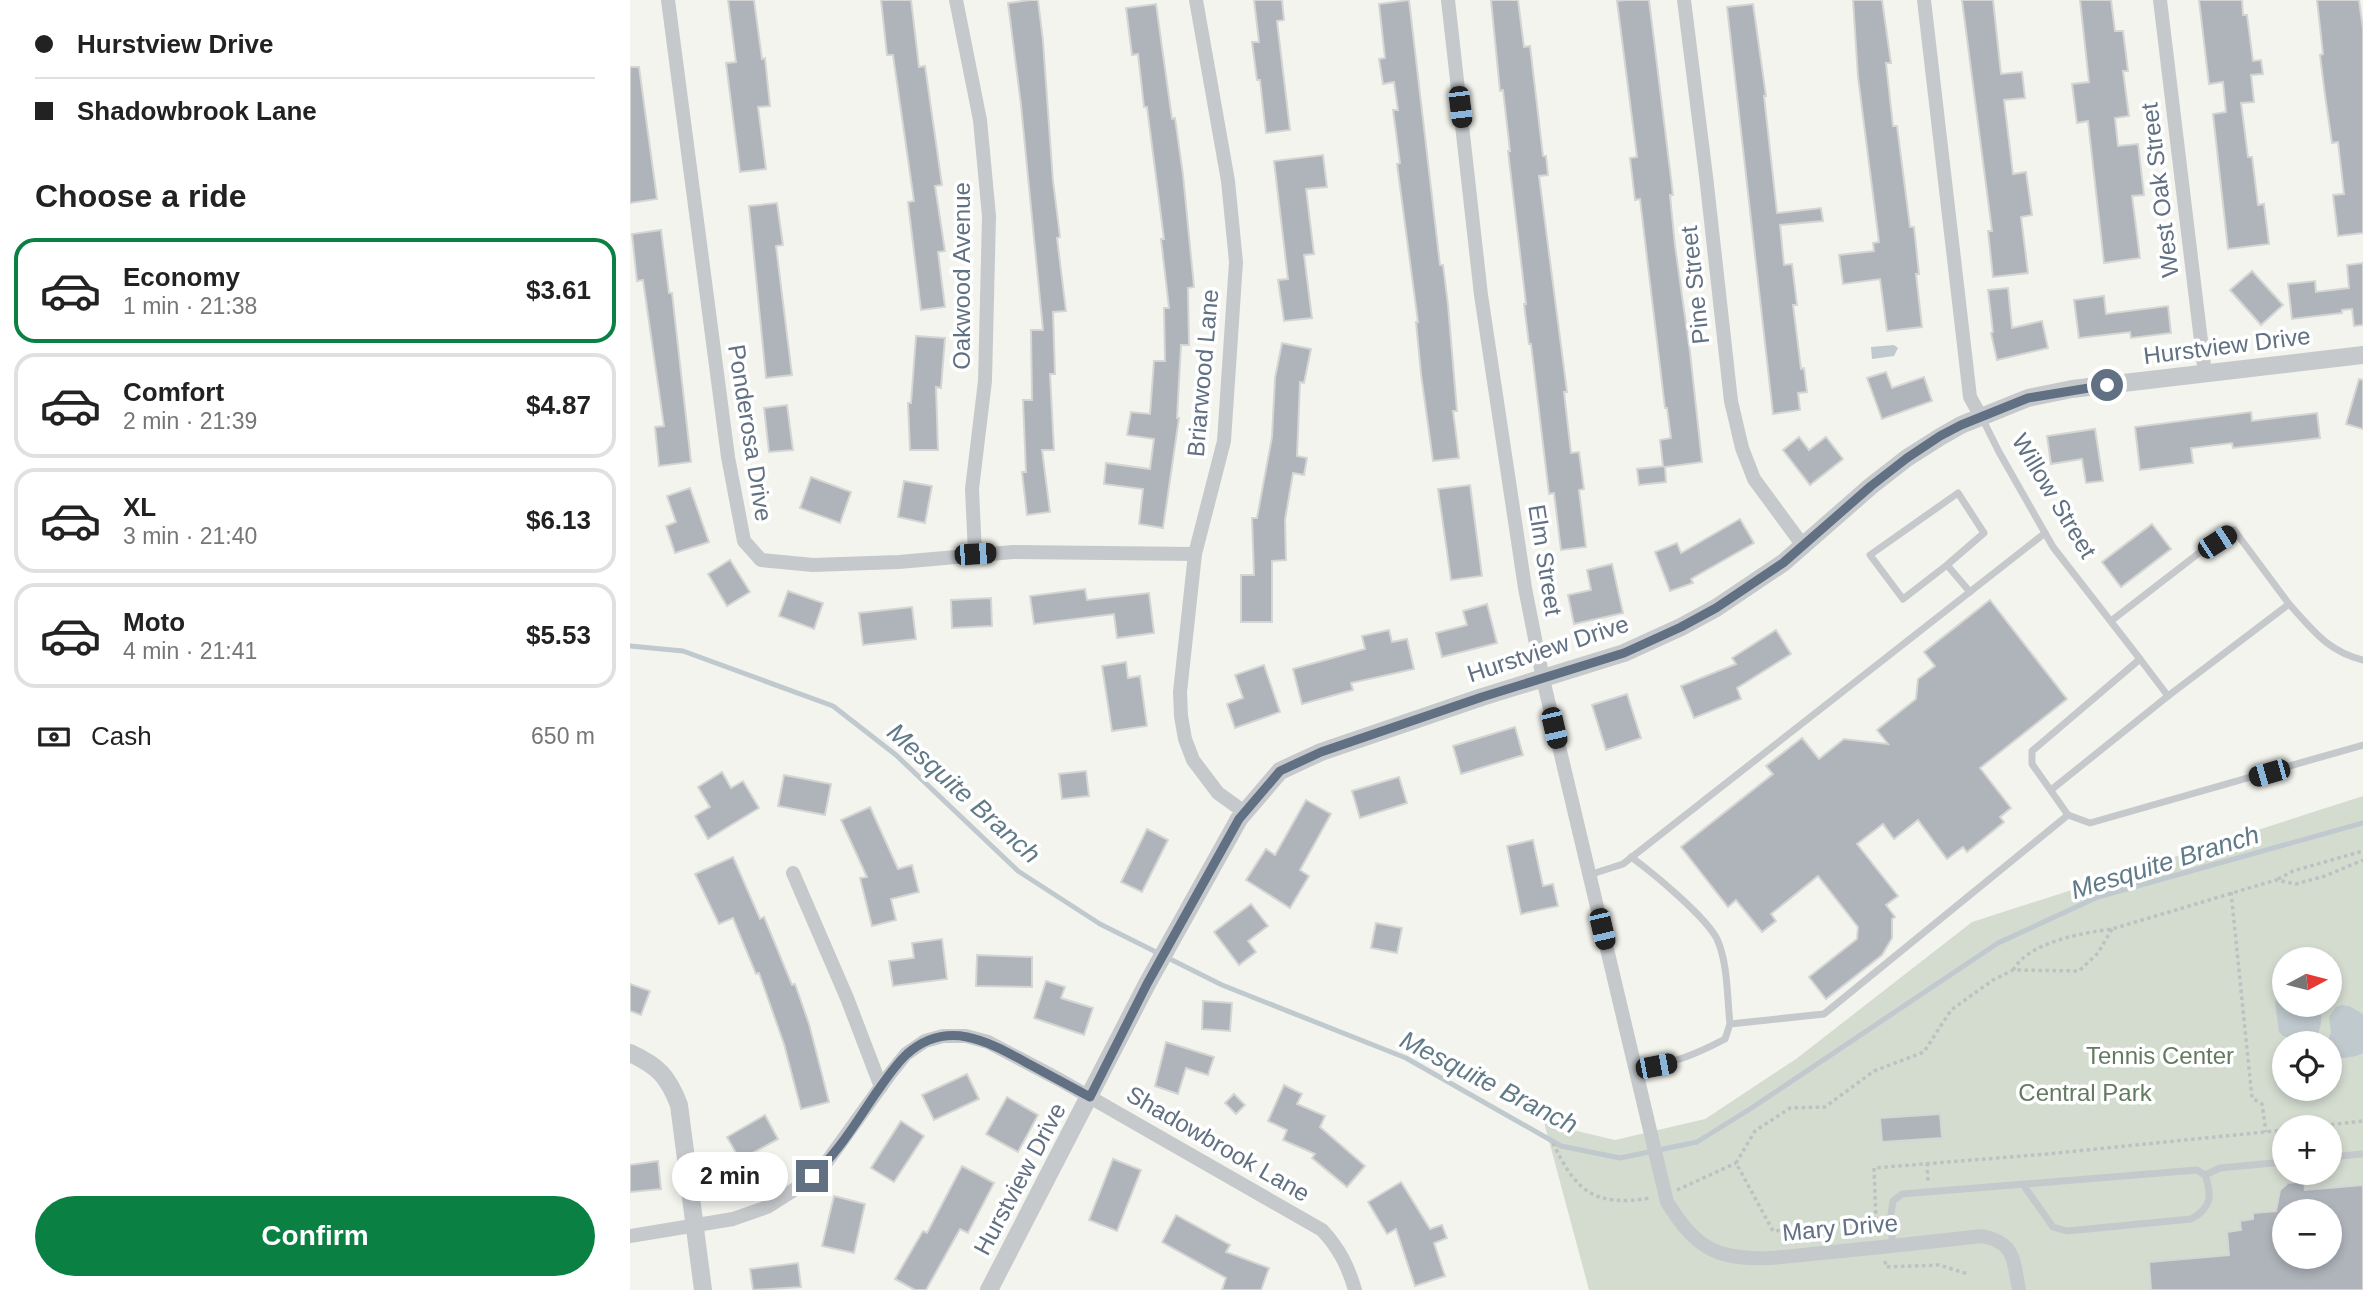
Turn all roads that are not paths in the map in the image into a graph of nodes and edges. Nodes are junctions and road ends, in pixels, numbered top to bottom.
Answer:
1 (668, 0) edge
2 (956, 0) edge
3 (1196, 0) edge
4 (1448, 0) edge
5 (1684, 0) edge
6 (1924, 0) edge
7 (2160, 0) edge
8 (2363, 355) edge
9 (2205, 374) junction
10 (1981, 417) junction
11 (2045, 533) junction
12 (1804, 547) junction
13 (975, 554) junction
14 (1195, 554) junction
15 (1947, 565) junction
16 (1970, 592) junction
17 (2289, 604) junction
18 (2111, 621) junction
19 (2140, 659) junction
20 (2363, 660) edge
21 (1543, 679) junction
22 (2168, 695) junction
23 (2363, 746) edge
24 (2050, 790) junction
25 (1243, 811) junction
26 (2068, 815) junction
27 (1631, 858) junction
28 (793, 873) dead end
29 (1589, 875) junction
30 (1730, 1024) junction
31 (630, 1053) edge
32 (1634, 1070) junction
33 (881, 1087) junction
34 (1090, 1097) junction
35 (2363, 1154) edge
36 (2342, 1156) edge
37 (2272, 1163) edge
38 (2206, 1175) junction
39 (2024, 1186) junction
40 (695, 1226) junction
41 (1690, 1233) joint
42 (630, 1236) edge
43 (1893, 1247) junction
44 (703, 1290) edge
45 (989, 1290) edge
46 (1354, 1290) edge
47 (2019, 1290) edge

1 - 13 street, Ponderosa Drive
2 - 13 street, Oakwood Avenue
3 - 14 street, Briarwood Lane
4 - 21 street, Elm Street
5 - 12 street, Pine Street
6 - 10 street, Willow Street
7 - 9 street, West Oak Street
8 - 9 street, Hurstview Drive
9 - 10 street, Hurstview Drive
10 - 11 lane, Willow Street
10 - 12 street, Hurstview Drive
11 - 16 lane
11 - 18 lane, Willow Street
12 - 21 street, Hurstview Drive
13 - 14 street, Ponderosa Drive
14 - 25 street, Briarwood Lane
15 - 15 lane
15 - 16 lane
16 - 27 lane
17 - 18 lane
17 - 20 lane
17 - 22 lane
18 - 19 lane, Willow Street
19 - 22 lane, Willow Street
19 - 24 lane
21 - 25 street, Hurstview Drive
21 - 29 street, Elm Street
22 - 24 lane
23 - 26 lane
24 - 26 lane
25 - 34 street, Hurstview Drive
26 - 30 lane
27 - 29 lane
27 - 30 lane
28 - 33 street
29 - 32 street, Elm Street
30 - 32 lane
31 - 40 street
32 - 41 street, Elm Street
33 - 34 street, Shadowbrook Lane
33 - 40 street, Shadowbrook Lane
34 - 45 street, Hurstview Drive
34 - 46 street, Shadowbrook Lane
35 - 36 lane
37 - 38 lane
38 - 39 lane
38 - 39 lane
39 - 43 lane
40 - 42 street, Shadowbrook Lane
40 - 44 street
41 - 43 street, Mary Drive
43 - 47 street, Mary Drive

